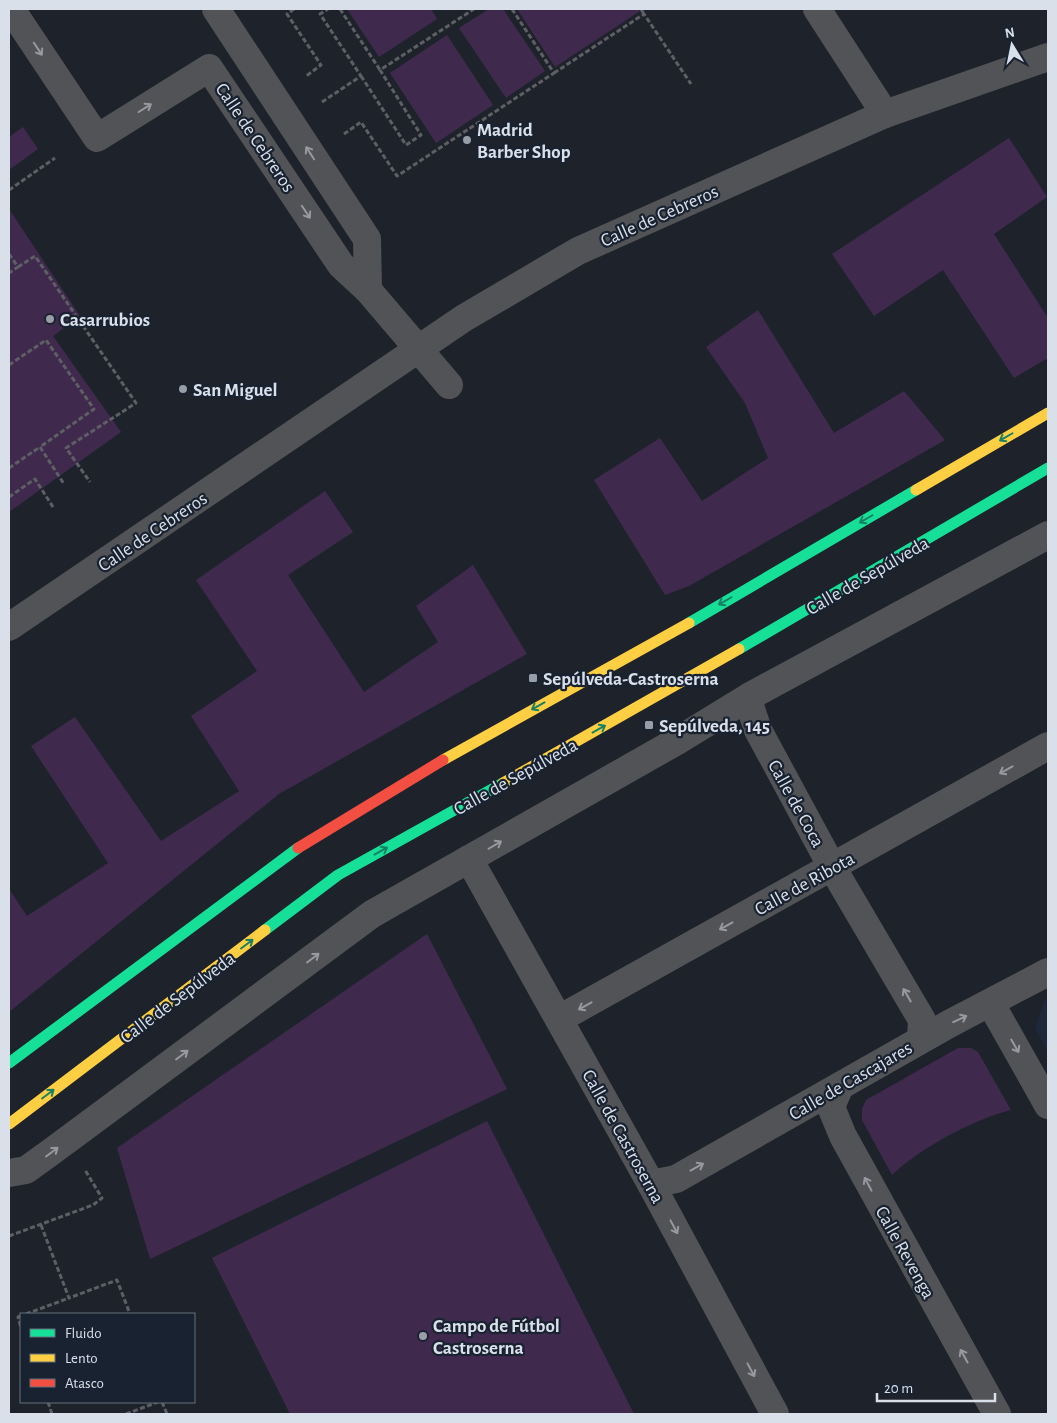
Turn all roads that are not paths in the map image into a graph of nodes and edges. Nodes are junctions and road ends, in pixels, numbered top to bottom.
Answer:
1 (11, 9) edge
2 (216, 9) edge
3 (817, 9) edge
4 (1048, 56) edge
5 (885, 114) junction
6 (368, 290) junction
7 (418, 350) junction
8 (449, 385) dead end
9 (1048, 413) edge
10 (1048, 468) edge
11 (1048, 535) edge
12 (9, 627) edge
13 (752, 695) junction
14 (1048, 746) edge
15 (468, 860) junction
16 (832, 867) junction
17 (1048, 972) edge
18 (991, 1004) junction
19 (559, 1019) junction
20 (921, 1039) junction
21 (9, 1063) edge
22 (840, 1088) junction
23 (1048, 1105) edge
24 (9, 1124) edge
25 (9, 1172) edge
26 (651, 1184) junction
27 (775, 1414) edge
28 (996, 1414) edge

1 -> 6 street, Calle de Cebreros
6 -> 2 street, Calle de Cebreros
3 - 5 street
4 - 5 street, Calle de Cebreros
5 - 7 street, Calle de Cebreros
6 - 7 street, Calle de Cebreros
7 - 8 street, Calle de Cebreros
7 - 12 street, Calle de Cebreros
9 -> 21 street
24 -> 10 street, Calle de Sepúlveda
11 - 13 street
15 -> 13 street
13 - 16 street, Calle de Coca
14 -> 16 street, Calle de Ribota
15 - 19 street, Calle de Castroserna
25 -> 15 street
16 -> 19 street, Calle de Ribota
20 -> 16 street, Calle de Coca
17 - 18 street, Calle de Cascajares
20 -> 18 street, Calle de Cascajares
18 -> 23 street
19 - 26 street, Calle de Castroserna
20 - 22 street, Calle de Cascajares
26 -> 22 street, Calle de Cascajares
28 -> 22 street, Calle Revenga
26 -> 27 street, Calle de Castroserna

